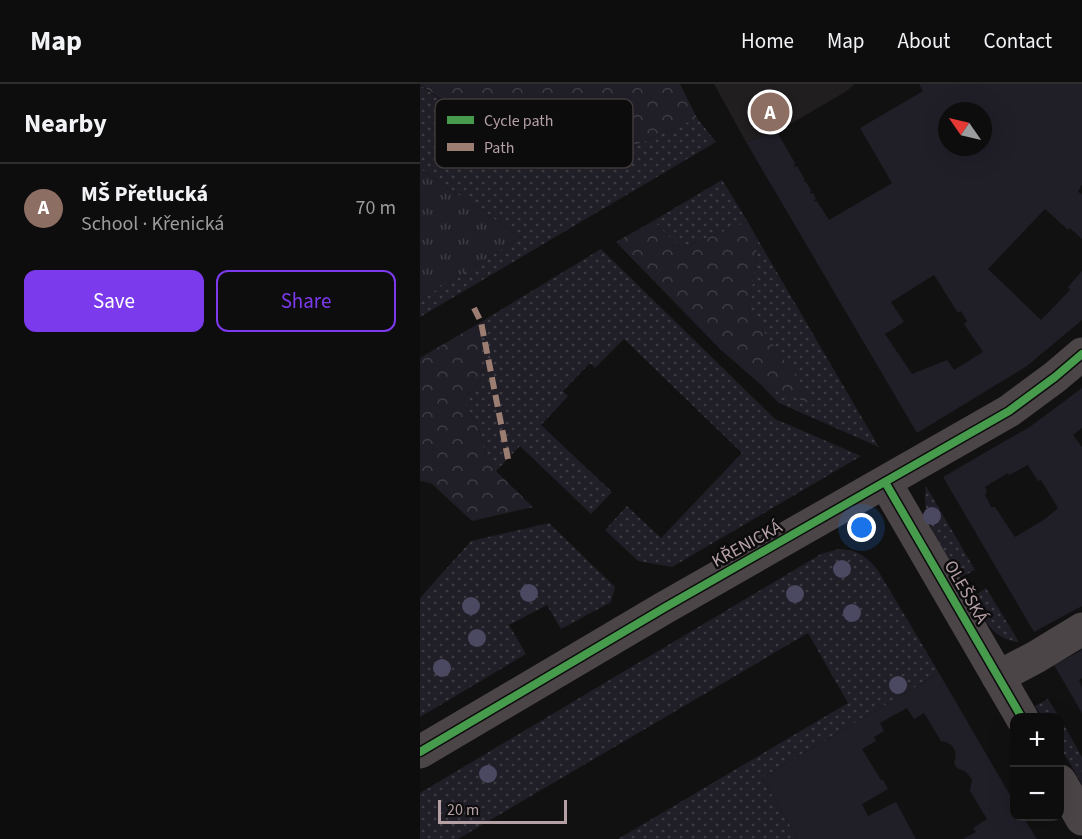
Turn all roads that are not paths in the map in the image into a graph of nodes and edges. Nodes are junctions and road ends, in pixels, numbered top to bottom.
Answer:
1 (1082, 354) edge
2 (885, 482) junction
3 (1082, 629) edge
4 (998, 677) junction
5 (1020, 713) edge
6 (420, 752) edge
7 (1064, 789) edge
8 (1082, 819) edge

1 - 2 street, KŘENICKÁ
2 - 4 street, OLEŠSKÁ
2 - 6 street, KŘENICKÁ
3 - 4 street
4 - 5 street, OLEŠSKÁ
7 - 8 street

